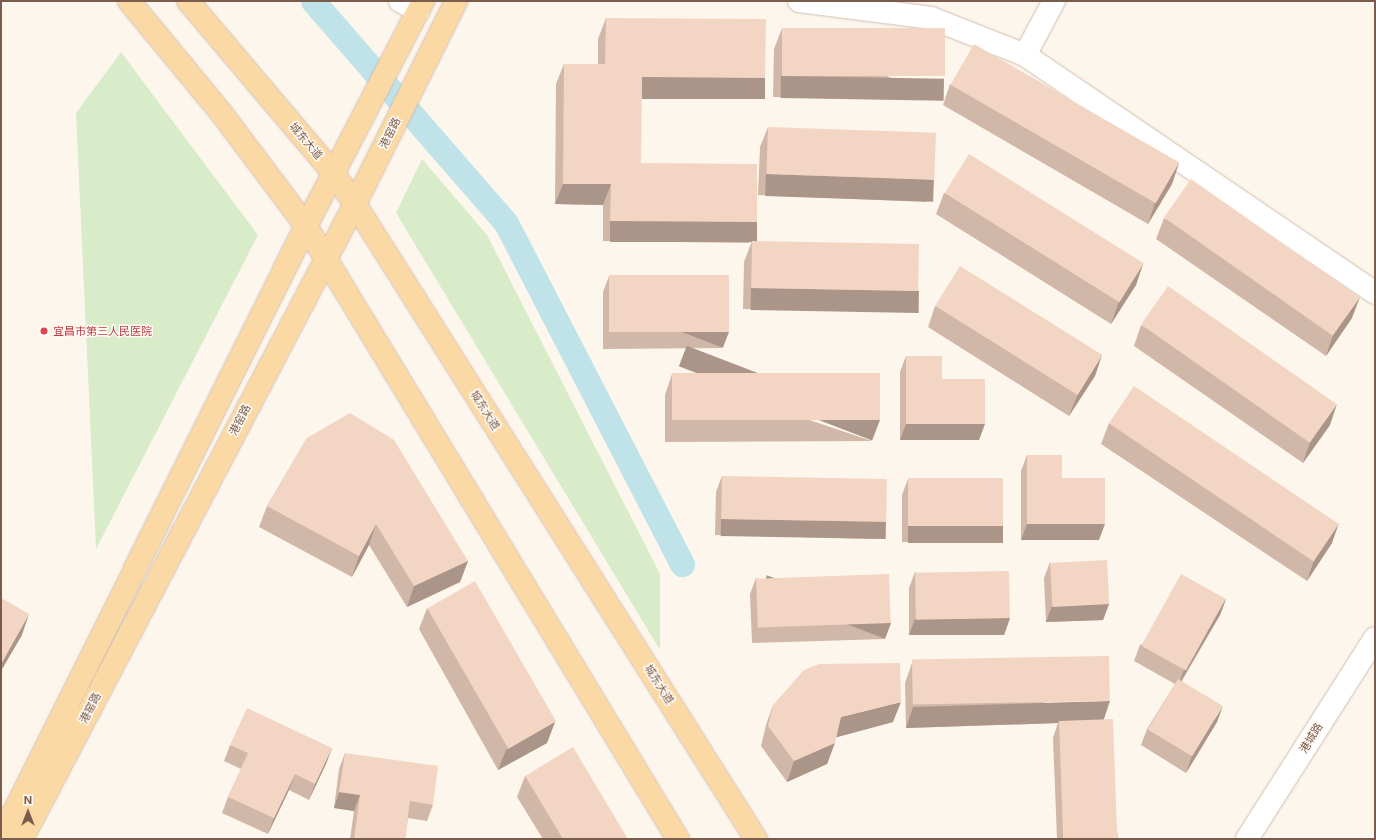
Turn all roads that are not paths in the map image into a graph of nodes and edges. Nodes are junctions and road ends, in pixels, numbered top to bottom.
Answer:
1 (129, 1) edge
2 (188, 1) edge
3 (456, 1) edge
4 (799, 1) edge
5 (1054, 1) edge
6 (414, 4) edge
7 (1024, 55) junction
8 (334, 174) junction
9 (355, 204) junction
10 (306, 226) junction
11 (325, 256) junction
12 (1375, 293) edge
13 (1375, 638) edge
14 (1, 838) edge
15 (22, 839) edge
16 (678, 839) edge
17 (756, 839) edge
18 (1247, 839) edge

1 - 10 main road
2 - 8 main road, 城东大道
3 - 9 main road, 港窑路
4 - 7 street
5 - 7 street
6 - 8 main road, 港窑路
7 - 12 street
8 - 9 main road, 城东大道
8 - 10 main road, 港窑路
9 - 11 main road, 港窑路
9 - 17 main road, 城东大道
10 - 11 main road
10 - 14 main road, 港窑路
11 - 15 main road, 港窑路
11 - 16 main road
13 - 18 street, 港城路

